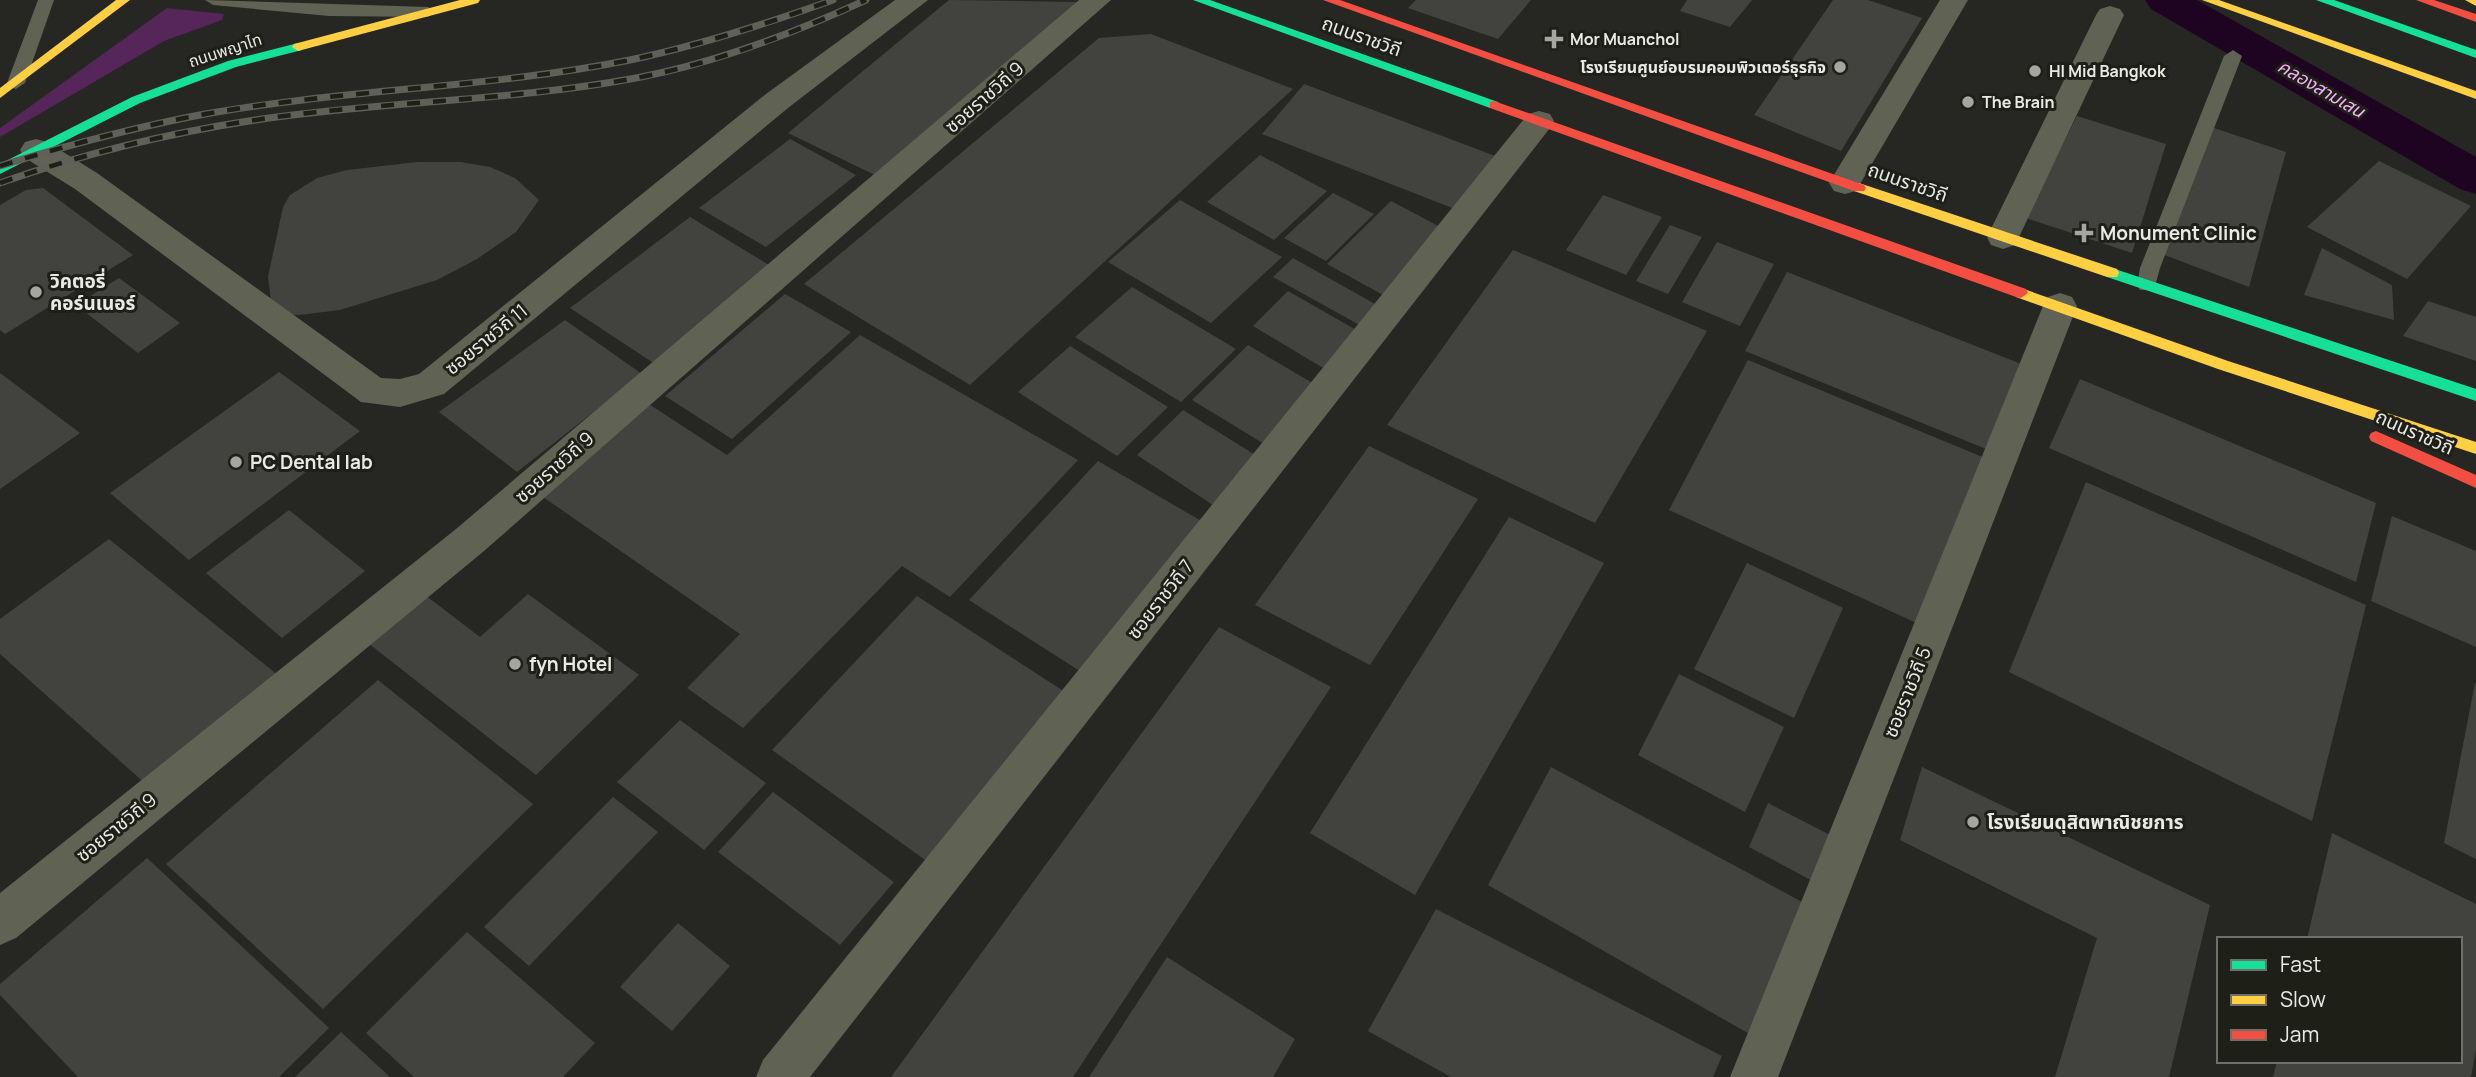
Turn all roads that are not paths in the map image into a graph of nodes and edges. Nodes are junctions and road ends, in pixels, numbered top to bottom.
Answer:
1 (46, 0) edge
2 (124, 0) edge
3 (213, 0) edge
4 (474, 0) edge
5 (914, 0) edge
6 (1097, 0) edge
7 (1199, 0) edge
8 (1329, 0) edge
9 (1954, 0) edge
10 (2208, 0) edge
11 (2322, 0) edge
12 (2422, 0) edge
13 (431, 12) junction
14 (2110, 15) dead end
15 (2476, 18) edge
16 (2476, 54) edge
17 (2233, 57) dead end
18 (16, 83) junction
19 (0, 94) edge
20 (2476, 95) edge
21 (1539, 121) junction
22 (36, 150) junction
23 (0, 170) edge
24 (1845, 183) junction
25 (2003, 237) junction
26 (2147, 285) junction
27 (2060, 306) junction
28 (2223, 365) junction
29 (2476, 395) edge
30 (2476, 448) edge
31 (2476, 482) edge
32 (0, 922) edge
33 (780, 1077) edge
34 (1754, 1077) edge

1 - 18 lane
2 - 18 main road
3 - 13 lane
4 - 13 main road, ถนนพญาไท
5 - 22 street, ซอยราชวิถี 11
6 - 32 street, ซอยราชวิถี 9
7 - 21 main road, ถนนราชวิถี
8 - 24 main road, ถนนราชวิถี
9 - 24 street
10 - 20 main road
11 - 16 main road
12 - 15 main road
13 - 22 main road, ถนนพญาไท
14 - 25 street
17 - 26 lane
18 - 19 main road
21 - 27 main road, ถนนราชวิถี
21 - 33 street, ซอยราชวิถี 7
22 - 23 main road, ถนนพญาไท
24 - 25 main road, ถนนราชวิถี
25 - 26 main road, ถนนราชวิถี
26 - 29 main road, ถนนราชวิถี
27 - 28 main road, ถนนราชวิถี
27 - 34 street, ซอยราชวิถี 5
28 - 30 main road, ถนนราชวิถี
28 - 31 main road, ถนนราชวิถี

